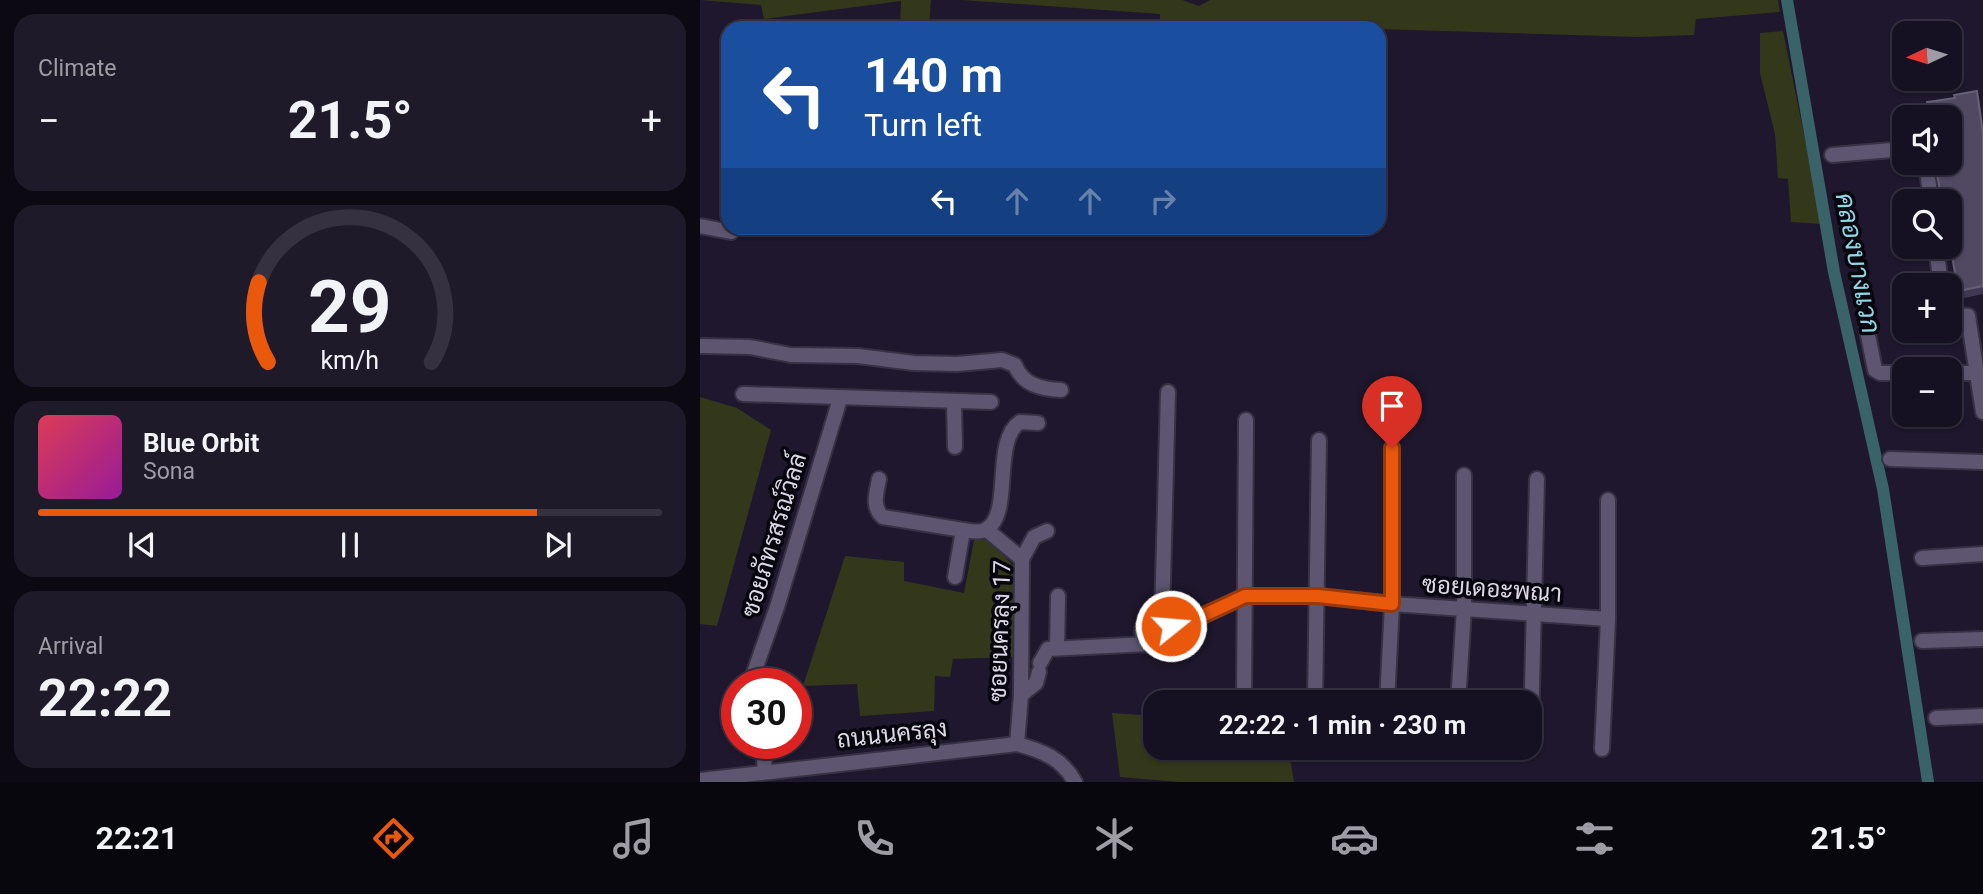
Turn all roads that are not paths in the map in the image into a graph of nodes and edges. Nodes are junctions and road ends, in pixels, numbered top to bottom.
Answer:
1 (1892, 150) edge
2 (1832, 155) dead end
3 (700, 226) edge
4 (721, 230) edge
5 (1975, 316) edge
6 (1867, 330) dead end
7 (700, 346) edge
8 (1892, 373) edge
9 (1962, 373) edge
10 (1978, 373) junction
11 (1061, 390) dead end
12 (1168, 392) dead end
13 (743, 394) dead end
14 (840, 399) junction
15 (954, 402) junction
16 (991, 402) dead end
17 (1983, 412) edge
18 (1246, 420) dead end
19 (1038, 423) dead end
20 (1319, 440) dead end
21 (955, 447) dead end
22 (1392, 448) dead end
23 (1890, 459) dead end
24 (1983, 462) edge
25 (1464, 475) dead end
26 (879, 479) dead end
27 (1537, 479) dead end
28 (1608, 500) dead end
29 (963, 530) junction
30 (987, 530) junction
31 (1047, 531) dead end
32 (1983, 554) edge
33 (1922, 558) dead end
34 (1022, 559) junction
35 (955, 577) dead end
36 (1058, 596) dead end
37 (1245, 596) junction
38 (1318, 596) junction
39 (1392, 604) junction
40 (1464, 609) junction
41 (1535, 615) junction
42 (1162, 618) junction
43 (1608, 620) junction
44 (1172, 630) junction
45 (1983, 639) edge
46 (1922, 640) dead end
47 (1149, 644) junction
48 (1057, 649) junction
49 (756, 668) edge
50 (1244, 690) edge
51 (1315, 690) edge
52 (1388, 690) edge
53 (1459, 690) edge
54 (1532, 690) edge
55 (1021, 695) junction
56 (1983, 716) edge
57 (1936, 718) dead end
58 (1017, 744) junction
59 (1602, 749) dead end
60 (764, 759) edge
61 (765, 772) junction
62 (700, 780) edge
63 (1075, 782) edge

1 - 2 street
3 - 4 street
5 - 10 street
6 - 8 street
7 - 11 street
9 - 10 street
10 - 17 street
12 - 42 street
13 - 14 street
14 - 15 street
14 - 49 street, ซอยภัทรสรณ์วิลล์
15 - 16 street
15 - 21 street
18 - 37 street
19 - 30 street
20 - 38 street
22 - 39 street
23 - 24 street
25 - 40 street
26 - 29 street
27 - 41 street
28 - 43 street
29 - 30 street
29 - 35 street
30 - 34 street
31 - 34 street, ซอยนครลุง 17
32 - 33 street
34 - 55 street, ซอยนครลุง 17
36 - 48 street
37 - 38 street, ซอยเดอะพณา
37 - 44 street, ซอยเดอะพณา
37 - 50 street
38 - 39 street, ซอยเดอะพณา
38 - 51 street
39 - 40 street, ซอยเดอะพณา
39 - 52 street
40 - 41 street, ซอยเดอะพณา
40 - 53 street
41 - 43 street, ซอยเดอะพณา
41 - 54 street
42 - 44 street
42 - 47 street
43 - 59 street
44 - 47 street, ซอยเดอะพณา
45 - 46 street
47 - 48 street, ซอยเดอะพณา
48 - 55 street
55 - 58 street, ซอยนครลุง 17
56 - 57 street
58 - 61 street, ถนนนครลุง
58 - 63 street, ถนนนครลุง
60 - 61 street
61 - 62 street, ถนนนครลุง

